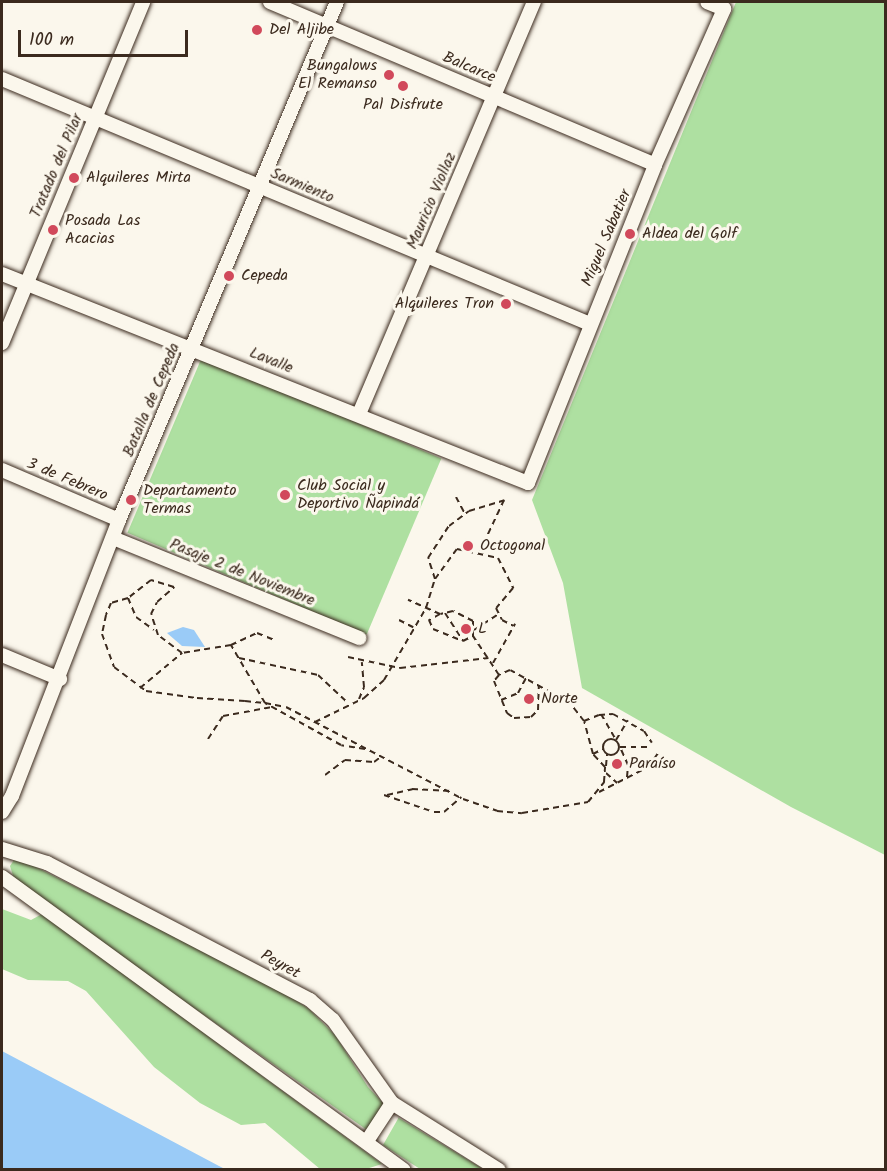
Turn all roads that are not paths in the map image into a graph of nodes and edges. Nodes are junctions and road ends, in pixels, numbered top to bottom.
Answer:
1 (143, 2) edge
2 (270, 2) edge
3 (337, 2) edge
4 (534, 2) edge
5 (707, 2) edge
6 (327, 26) junction
7 (2, 79) edge
8 (494, 97) junction
9 (95, 118) junction
10 (655, 165) junction
11 (259, 186) junction
12 (426, 256) junction
13 (2, 274) edge
14 (25, 284) junction
15 (590, 324) junction
16 (2, 343) edge
17 (192, 348) junction
18 (359, 414) junction
19 (2, 470) edge
20 (528, 483) joint
21 (119, 520) junction
22 (113, 538) junction
23 (359, 639) dead end
24 (2, 655) edge
25 (69, 655) junction
26 (83, 660) dead end
27 (60, 679) junction
28 (2, 812) edge
29 (2, 838) edge
30 (2, 849) edge
31 (2, 877) edge
32 (392, 1103) junction
33 (367, 1141) junction
34 (404, 1170) edge
35 (499, 1170) edge

1 - 9 street, Tratado del Pilar
2 - 6 street, Balcarce
3 - 6 street, Batalla de Cepeda
4 - 8 street, Mauricio Viollaz
5 - 10 street, Miguel Sabatier
6 - 8 street, Balcarce
6 - 11 street, Batalla de Cepeda
7 - 9 street, Sarmiento
8 - 10 street, Balcarce
8 - 12 street, Mauricio Viollaz
9 - 11 street, Sarmiento
9 - 14 street, Tratado del Pilar
10 - 15 street, Miguel Sabatier
11 - 12 street, Sarmiento
11 - 17 street, Batalla de Cepeda
12 - 15 street, Sarmiento
12 - 18 street, Mauricio Viollaz
13 - 14 street, Lavalle
14 - 16 street, Tratado del Pilar
14 - 17 street, Lavalle
15 - 20 street, Miguel Sabatier
17 - 18 street, Lavalle
17 - 21 street, Batalla de Cepeda
18 - 20 street, Lavalle
19 - 21 street, 3 de Febrero
21 - 22 street, Batalla de Cepeda
22 - 23 street, Pasaje 2 de Noviembre
22 - 25 street, Batalla de Cepeda
24 - 27 street
25 - 26 street
25 - 27 street, Batalla de Cepeda
27 - 28 street, Batalla de Cepeda
29 - 30 street
30 - 32 street, Peyret
31 - 33 street
32 - 33 street
32 - 35 street, Peyret
33 - 34 street

